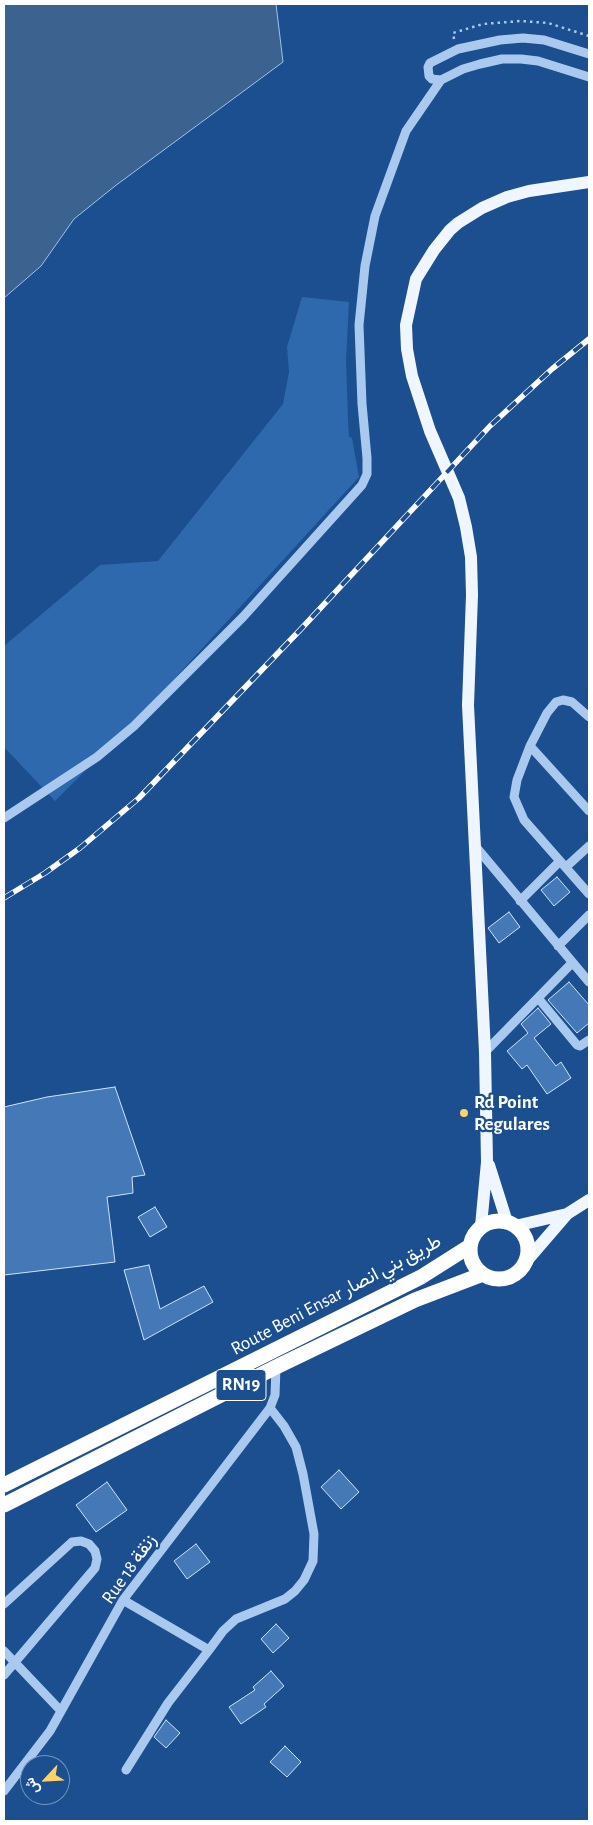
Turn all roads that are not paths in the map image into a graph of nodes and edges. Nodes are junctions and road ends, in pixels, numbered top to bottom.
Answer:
1 (589, 54) edge
2 (589, 77) edge
3 (441, 80) junction
4 (589, 182) edge
5 (589, 717) edge
6 (530, 746) junction
7 (589, 811) edge
8 (4, 818) edge
9 (589, 846) edge
10 (476, 847) junction
11 (563, 864) junction
12 (589, 894) edge
13 (520, 901) junction
14 (589, 915) edge
15 (558, 946) junction
16 (572, 963) junction
17 (589, 982) edge
18 (538, 998) junction
19 (589, 1040) edge
20 (485, 1052) junction
21 (488, 1162) junction
22 (589, 1200) edge
23 (567, 1214) junction
24 (511, 1224) junction
25 (482, 1226) junction
26 (470, 1246) junction
27 (524, 1264) junction
28 (483, 1274) junction
29 (276, 1368) junction
30 (270, 1408) junction
31 (4, 1485) edge
32 (4, 1506) edge
33 (123, 1600) junction
34 (4, 1604) edge
35 (210, 1650) junction
36 (4, 1651) edge
37 (14, 1663) junction
38 (4, 1675) edge
39 (61, 1712) junction
40 (126, 1770) dead end
41 (4, 1791) edge

1 - 3 street
2 - 3 street
3 - 8 street
4 - 10 main road
5 - 6 street
6 - 7 street
6 - 11 street
9 - 11 street
10 - 13 street
10 - 20 main road
11 - 12 street
11 - 13 street
13 - 15 street
14 - 15 street
15 - 16 street
16 - 17 street
16 - 18 street
18 - 19 street
18 - 20 street
20 - 21 main road
21 - 24 main road
21 - 25 main road
22 - 23 main road, RN19
23 - 24 main road, RN19
23 - 27 main road, RN19
24 - 25 highway, RN19
24 - 27 highway
25 - 26 highway, RN19
26 - 28 highway
26 - 31 highway, Route Beni Ensar طريق بني انصار / RN19
27 - 28 highway, RN19
28 - 29 highway, Route Beni Ensar طريق بني انصار / RN19
29 - 30 street, Rue 18 زنقة
29 - 32 highway, Route Beni Ensar طريق بني انصار / RN19
30 - 33 street, Rue 18 زنقة
30 - 35 street
33 - 35 street
33 - 39 street, Rue 18 زنقة
34 - 37 street
35 - 40 street
36 - 37 street
37 - 38 street
37 - 39 street
39 - 41 street, Rue 18 زنقة

